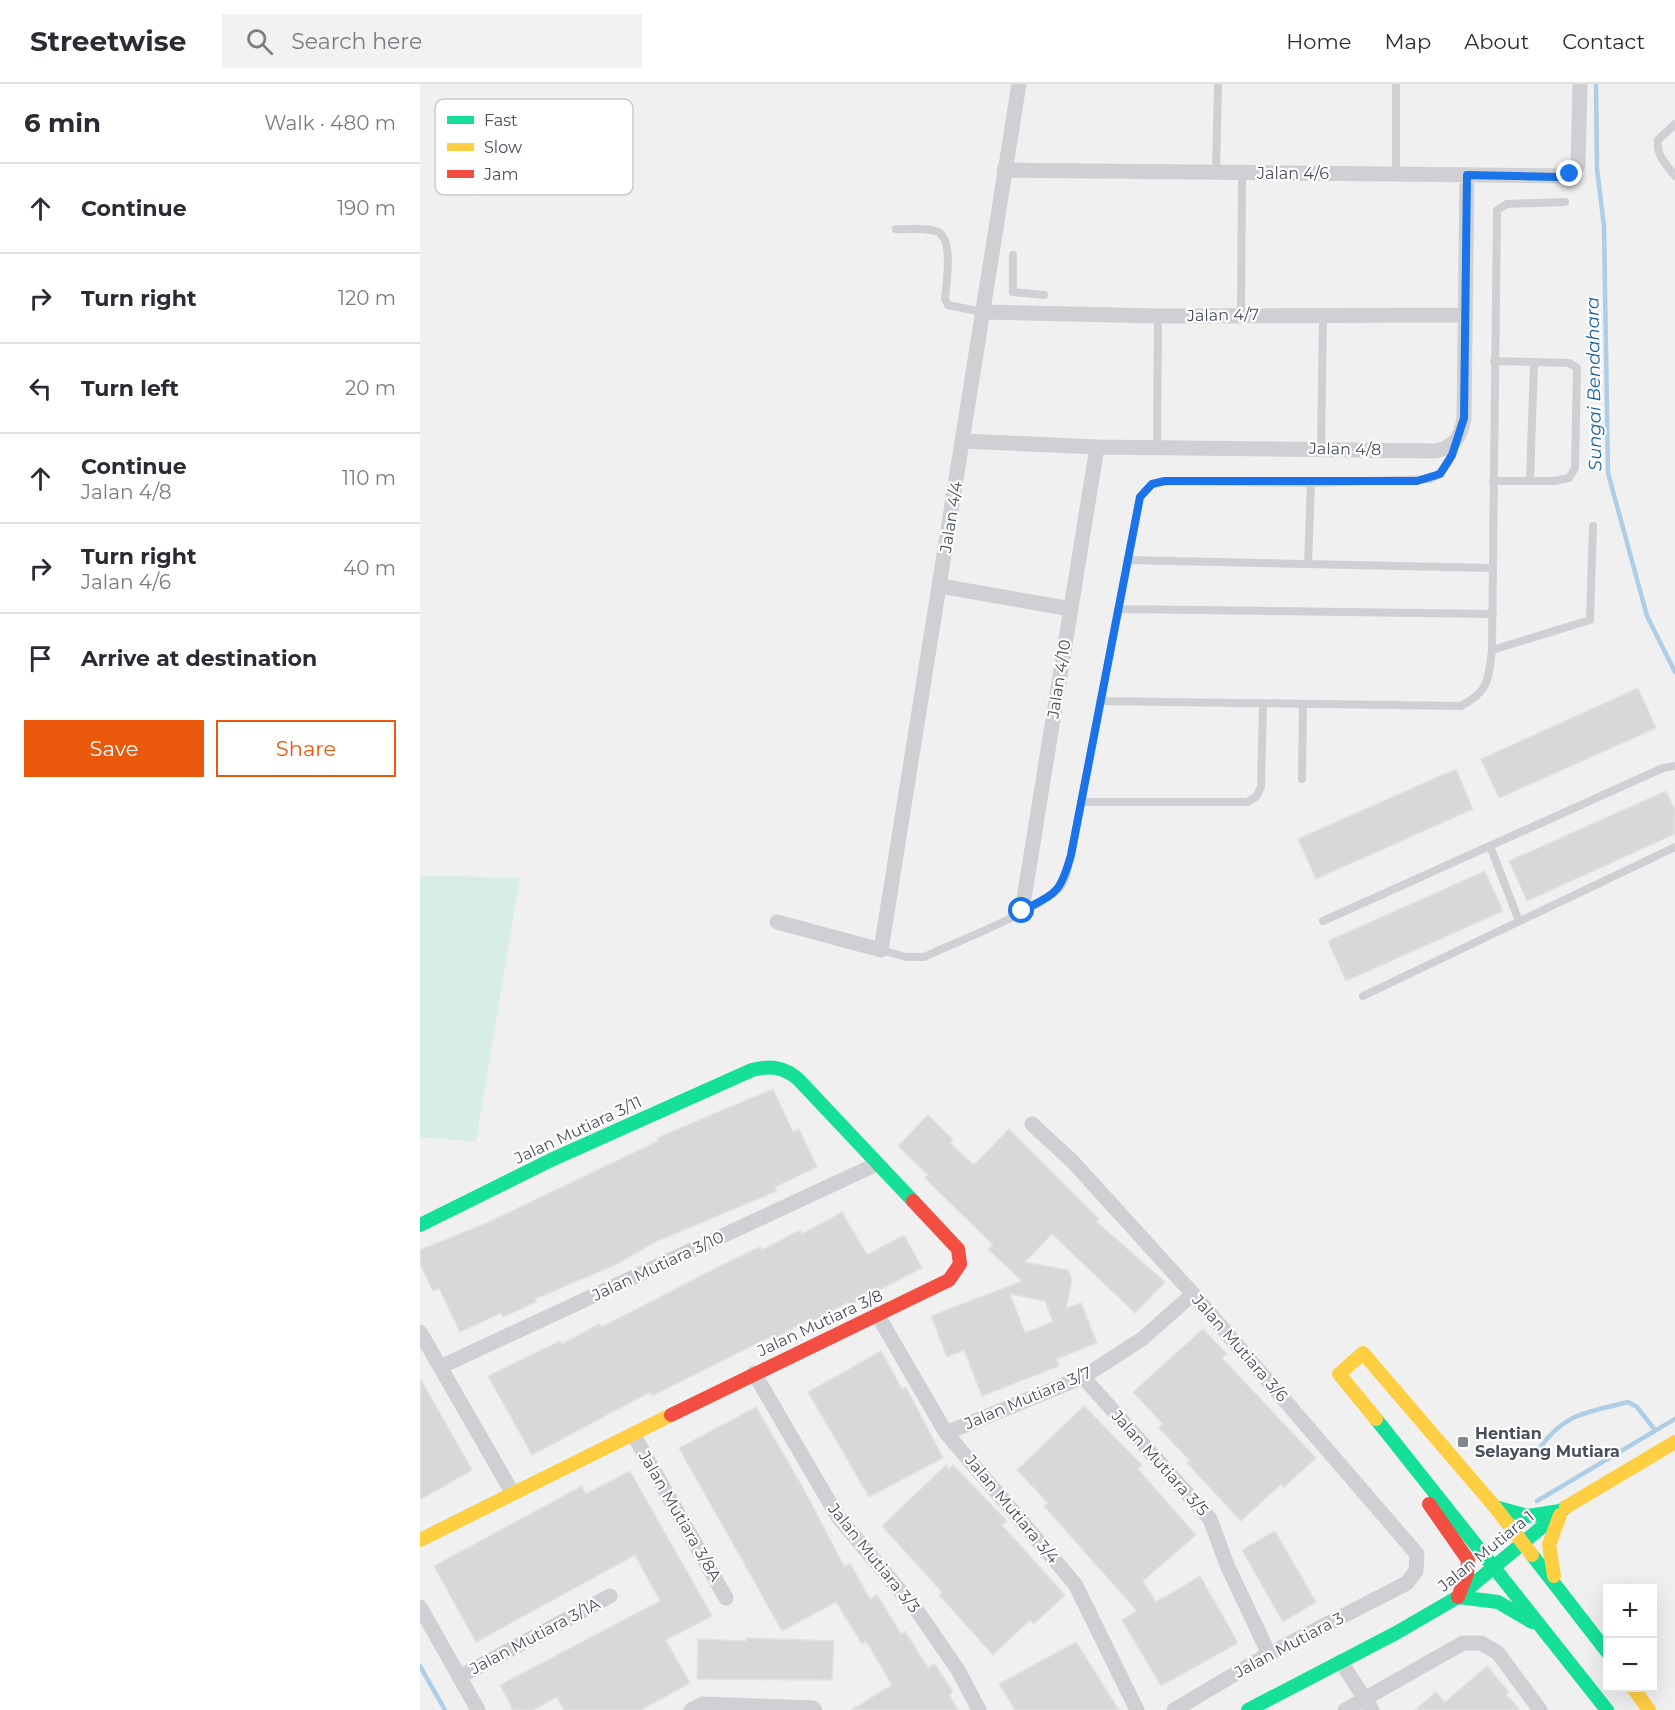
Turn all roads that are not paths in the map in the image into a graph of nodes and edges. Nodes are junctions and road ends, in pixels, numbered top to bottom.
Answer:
1 (1019, 84) edge
2 (1218, 84) edge
3 (1396, 84) edge
4 (1580, 84) edge
5 (1675, 124) edge
6 (1004, 170) junction
7 (1216, 172) junction
8 (1242, 172) junction
9 (1396, 174) junction
10 (1467, 175) junction
11 (1675, 176) edge
12 (1565, 202) dead end
13 (896, 229) dead end
14 (1013, 255) dead end
15 (1028, 294) junction
16 (1044, 295) dead end
17 (982, 312) junction
18 (1027, 313) junction
19 (1323, 314) junction
20 (1241, 315) junction
21 (1465, 315) junction
22 (1158, 316) junction
23 (1494, 361) junction
24 (1534, 362) junction
25 (963, 441) junction
26 (1456, 442) junction
27 (1097, 447) junction
28 (1157, 448) junction
29 (1321, 448) junction
30 (1493, 481) junction
31 (1530, 481) junction
32 (1311, 483) junction
33 (1593, 526) dead end
34 (1127, 560) junction
35 (1308, 564) junction
36 (1492, 568) junction
37 (940, 586) junction
38 (1071, 609) junction
39 (1118, 609) junction
40 (1493, 614) junction
41 (1492, 650) junction
42 (1101, 701) junction
43 (1263, 704) junction
44 (1303, 704) junction
45 (1675, 766) edge
46 (1302, 779) dead end
47 (1081, 802) junction
48 (1490, 846) junction
49 (1675, 847) edge
50 (1022, 911) junction
51 (1323, 921) dead end
52 (1519, 921) junction
53 (777, 922) dead end
54 (881, 950) junction
55 (1363, 996) dead end
56 (752, 1070) joint
57 (1032, 1124) dead end
58 (877, 1164) junction
59 (420, 1225) edge
60 (1193, 1294) junction
61 (877, 1314) junction
62 (420, 1332) edge
63 (440, 1367) junction
64 (754, 1373) junction
65 (1083, 1377) junction
66 (946, 1433) junction
67 (633, 1434) junction
68 (1675, 1442) edge
69 (1425, 1478) junction
70 (512, 1492) junction
71 (1496, 1507) junction
72 (1563, 1509) junction
73 (420, 1540) edge
74 (1524, 1543) junction
75 (1496, 1567) junction
76 (1407, 1583) joint
77 (1558, 1587) junction
78 (610, 1596) dead end
79 (1458, 1597) junction
80 (726, 1598) dead end
81 (420, 1607) edge
82 (1543, 1628) junction
83 (1603, 1646) edge
84 (1269, 1654) junction
85 (1341, 1662) junction
86 (459, 1677) junction
87 (1636, 1692) edge
88 (1368, 1705) edge
89 (477, 1710) edge
90 (692, 1710) edge
91 (816, 1710) edge
92 (979, 1710) edge
93 (1137, 1710) edge
94 (1174, 1710) edge
95 (1248, 1710) edge
96 (1345, 1710) edge
97 (1540, 1710) edge
98 (1607, 1710) edge
99 (1649, 1710) edge

1 - 6 street, Jalan 4/4
2 - 7 lane
3 - 9 lane
4 - 10 street, Jalan 4/6
5 - 11 lane
6 - 7 street, Jalan 4/6
6 - 17 street, Jalan 4/4
7 - 8 street, Jalan 4/6
8 - 9 street, Jalan 4/6
8 - 20 lane
9 - 10 street, Jalan 4/6
10 - 21 street
12 - 23 lane
13 - 17 lane
14 - 15 lane
15 - 16 lane
15 - 18 lane
17 - 18 street, Jalan 4/7
17 - 25 street, Jalan 4/4
18 - 22 street, Jalan 4/7
19 - 20 street, Jalan 4/7
19 - 21 street, Jalan 4/7
19 - 29 lane
20 - 22 street, Jalan 4/7
21 - 26 street
22 - 28 lane
23 - 24 lane
23 - 30 lane
24 - 31 lane
24 - 31 lane
25 - 27 street, Jalan 4/8
25 - 37 street, Jalan 4/4
26 - 29 street, Jalan 4/8
26 - 32 lane
27 - 28 street, Jalan 4/8
27 - 38 street, Jalan 4/10
28 - 29 street, Jalan 4/8
30 - 31 lane
30 - 36 lane
32 - 34 lane
32 - 35 lane
33 - 41 lane
34 - 35 lane
34 - 39 lane
35 - 36 lane
36 - 40 lane
37 - 38 street
37 - 54 street, Jalan 4/4
38 - 50 street, Jalan 4/10
39 - 40 lane
39 - 42 lane
40 - 41 lane
41 - 44 lane
42 - 43 lane
42 - 47 lane
43 - 44 lane
43 - 47 lane
44 - 46 lane
45 - 48 lane
47 - 50 lane
48 - 51 lane
48 - 52 lane
49 - 52 lane
50 - 54 lane
52 - 55 lane
53 - 54 street
56 - 58 street, Jalan Mutiara 3/8
56 - 59 street, Jalan Mutiara 3/11
57 - 60 street, Jalan Mutiara 3/6
58 - 61 street, Jalan Mutiara 3/8
58 - 63 street, Jalan Mutiara 3/10
60 - 65 street, Jalan Mutiara 3/7
60 - 76 street, Jalan Mutiara 3/6
61 - 64 street, Jalan Mutiara 3/8
61 - 66 street, Jalan Mutiara 3/4
62 - 63 street
63 - 70 street
64 - 67 street, Jalan Mutiara 3/8
64 - 92 street, Jalan Mutiara 3/3
65 - 66 street, Jalan Mutiara 3/7
65 - 84 street, Jalan Mutiara 3/5
66 - 93 street, Jalan Mutiara 3/4
67 - 70 street, Jalan Mutiara 3/8
67 - 80 street, Jalan Mutiara 3/8A
68 - 72 street, Jalan Mutiara 1
69 - 71 street
69 - 75 street
69 - 79 street
70 - 73 street, Jalan Mutiara 3/8
71 - 72 street
71 - 74 street
72 - 74 street, Jalan Mutiara 1
72 - 77 street
74 - 75 street, Jalan Mutiara 1
74 - 77 street
75 - 79 street, Jalan Mutiara 1
75 - 82 street
76 - 84 street, Jalan Mutiara 3
77 - 83 street
78 - 86 street, Jalan Mutiara 3/1A
79 - 82 street
79 - 85 street, Jalan Mutiara 1
81 - 86 street
82 - 98 street
84 - 94 street, Jalan Mutiara 3
85 - 88 street
85 - 95 street, Jalan Mutiara 1
86 - 89 street
87 - 99 street
88 - 96 street
88 - 97 street
90 - 91 street

